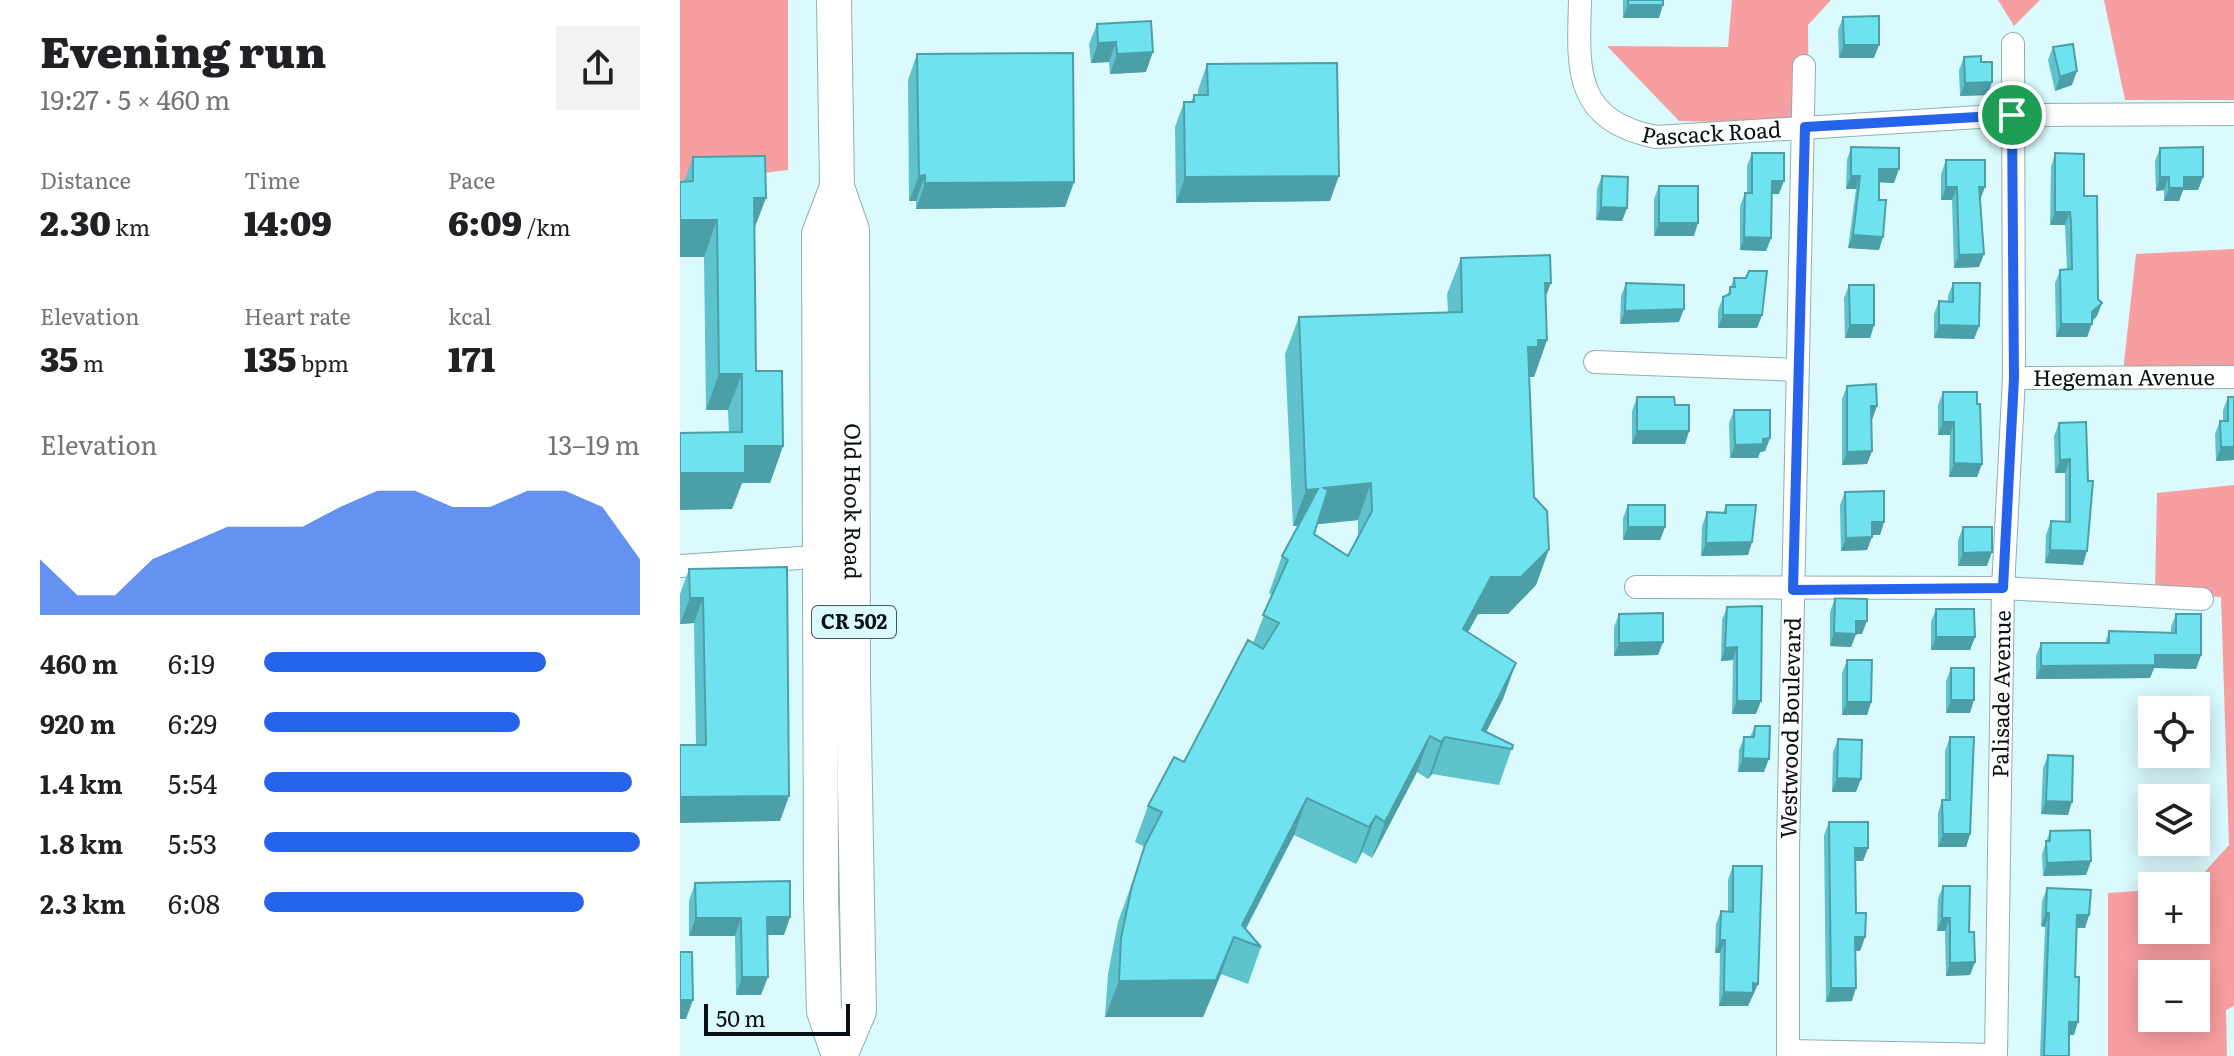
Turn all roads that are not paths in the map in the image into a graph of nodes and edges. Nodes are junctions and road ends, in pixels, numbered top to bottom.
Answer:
1 (834, 0) edge
2 (1580, 0) edge
3 (2013, 44) dead end
4 (1804, 66) dead end
5 (2234, 114) edge
6 (2012, 115) junction
7 (1805, 127) junction
8 (837, 187) junction
9 (1595, 362) dead end
10 (1796, 370) junction
11 (2234, 377) edge
12 (2014, 378) junction
13 (819, 556) junction
14 (855, 556) junction
15 (680, 566) edge
16 (1636, 587) dead end
17 (2003, 588) junction
18 (1793, 590) junction
19 (2202, 599) dead end
20 (1788, 1053) edge
21 (1996, 1055) edge
22 (840, 1056) edge

1 - 8 main road, Old Hook Road / CR 502
2 - 7 street, Pascack Road
3 - 6 street, Palisade Avenue
4 - 7 street, Westwood Boulevard
5 - 6 street, Pascack Road
6 - 7 street, Pascack Road
6 - 12 street, Palisade Avenue
7 - 10 street, Westwood Boulevard
8 - 13 main road, Old Hook Road / CR 502
8 - 14 main road, Old Hook Road / CR 502
9 - 10 street
10 - 18 street, Westwood Boulevard
11 - 12 street, Hegeman Avenue
12 - 17 street, Palisade Avenue
13 - 14 street
13 - 15 street
13 - 22 main road, Old Hook Road / CR 502
14 - 22 main road, Old Hook Road / CR 502
16 - 18 street
17 - 18 street
17 - 19 street
17 - 21 street, Palisade Avenue
18 - 20 street, Westwood Boulevard
20 - 21 street

